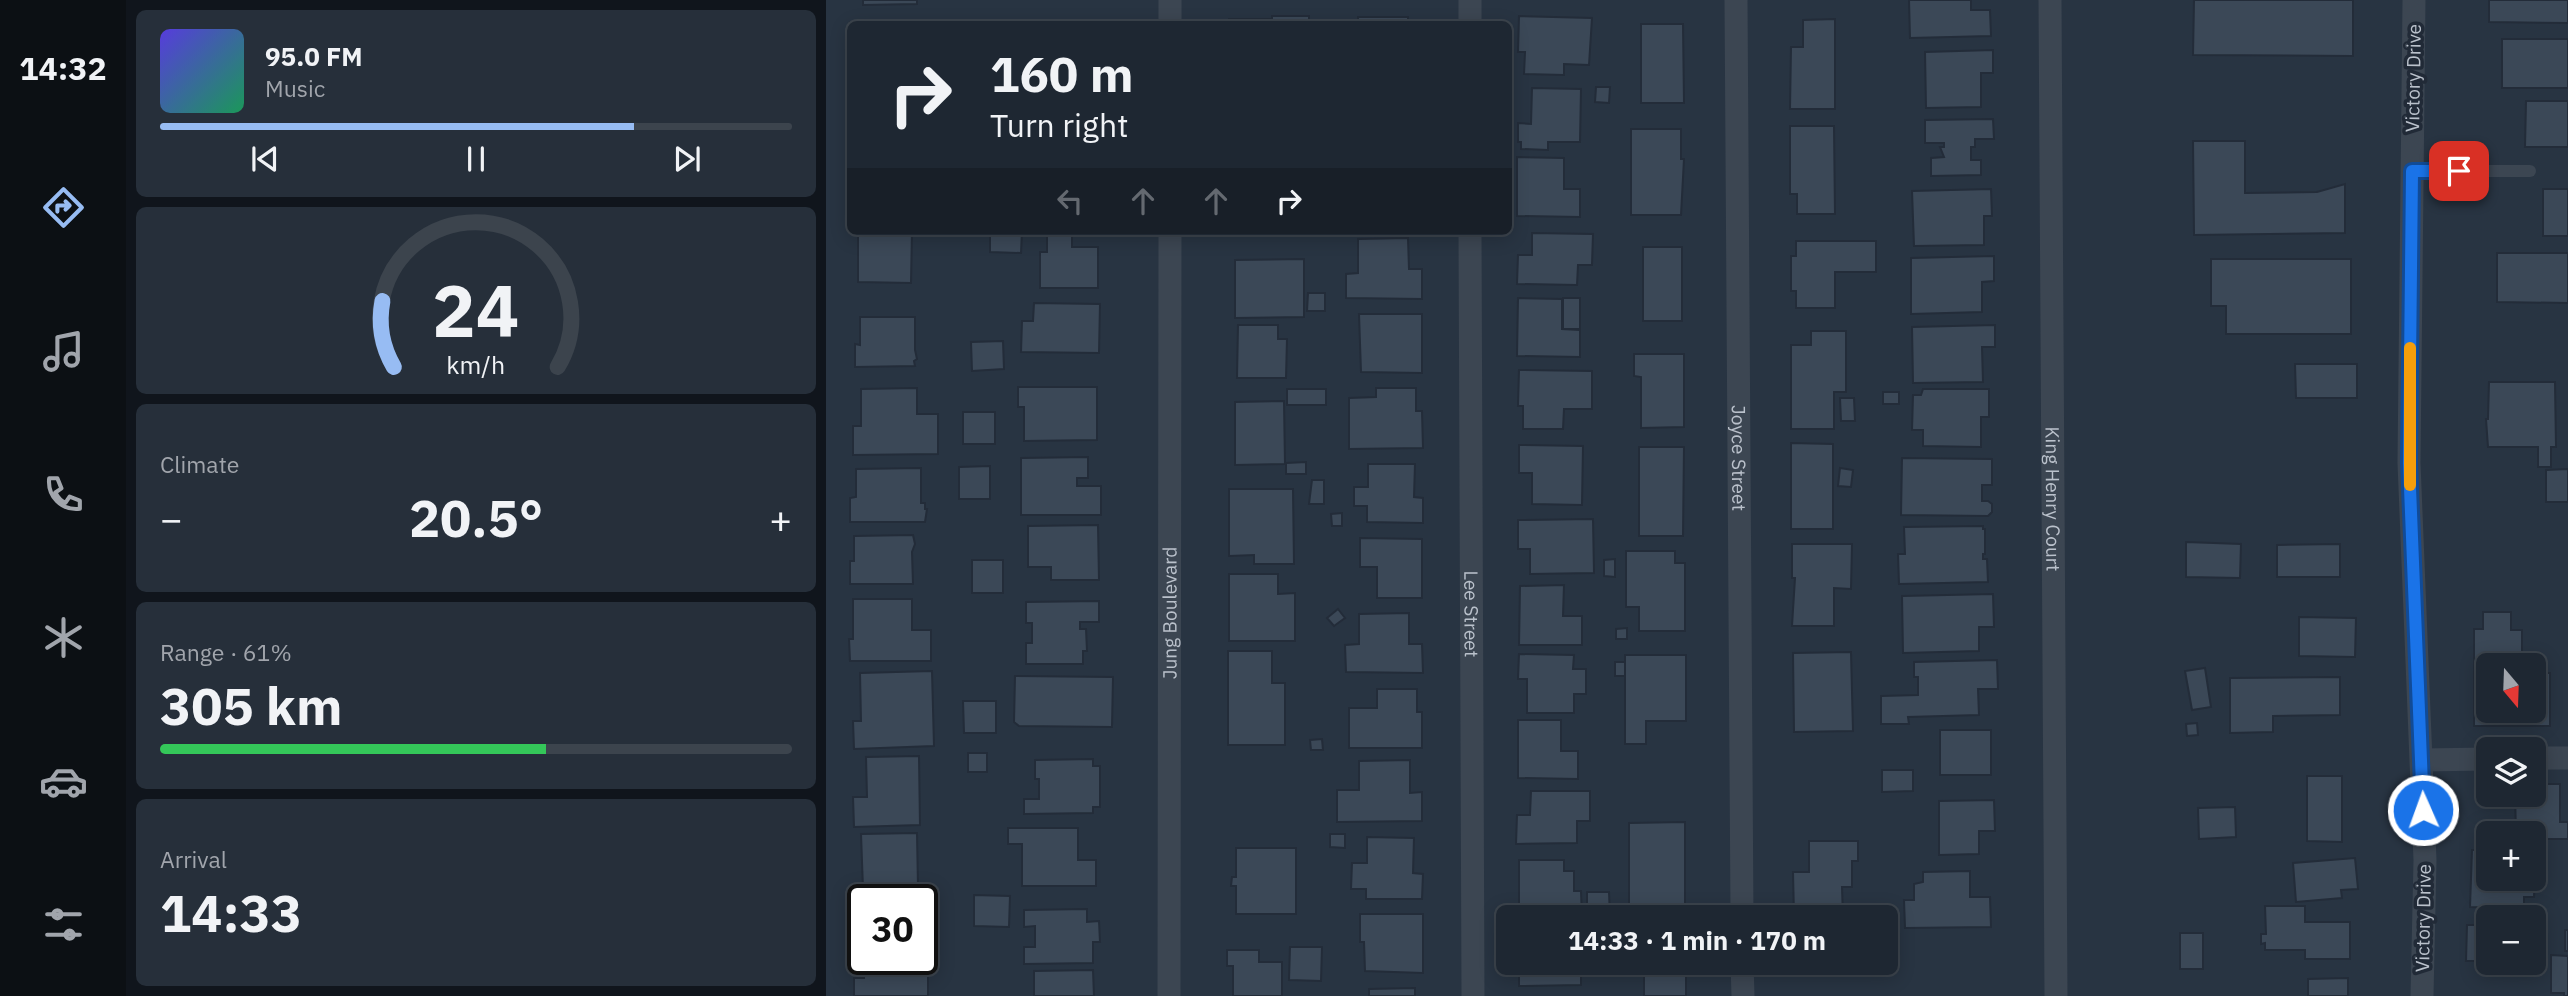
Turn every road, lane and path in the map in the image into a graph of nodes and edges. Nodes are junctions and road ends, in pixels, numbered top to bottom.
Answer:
1 (1170, 0) edge
2 (1470, 0) edge
3 (1736, 0) edge
4 (2050, 0) edge
5 (2414, 0) edge
6 (1170, 21) edge
7 (1470, 21) edge
8 (2412, 171) junction
9 (2530, 171) dead end
10 (1170, 235) edge
11 (1470, 235) edge
12 (2546, 758) edge
13 (2568, 758) edge
14 (2476, 759) edge
15 (2422, 760) junction
16 (1742, 905) edge
17 (1742, 975) edge
18 (1169, 996) edge
19 (1473, 996) edge
20 (1743, 996) edge
21 (2056, 996) edge
22 (2422, 996) edge

1 - 6 street
2 - 7 street
3 - 16 street, Joyce Street
4 - 21 street, King Henry Court
5 - 8 street, Victory Drive
8 - 9 lane
8 - 15 street, Victory Drive
10 - 18 street, Jung Boulevard
11 - 19 street, Lee Street
12 - 13 street
14 - 15 street
15 - 22 street, Victory Drive
17 - 20 street

